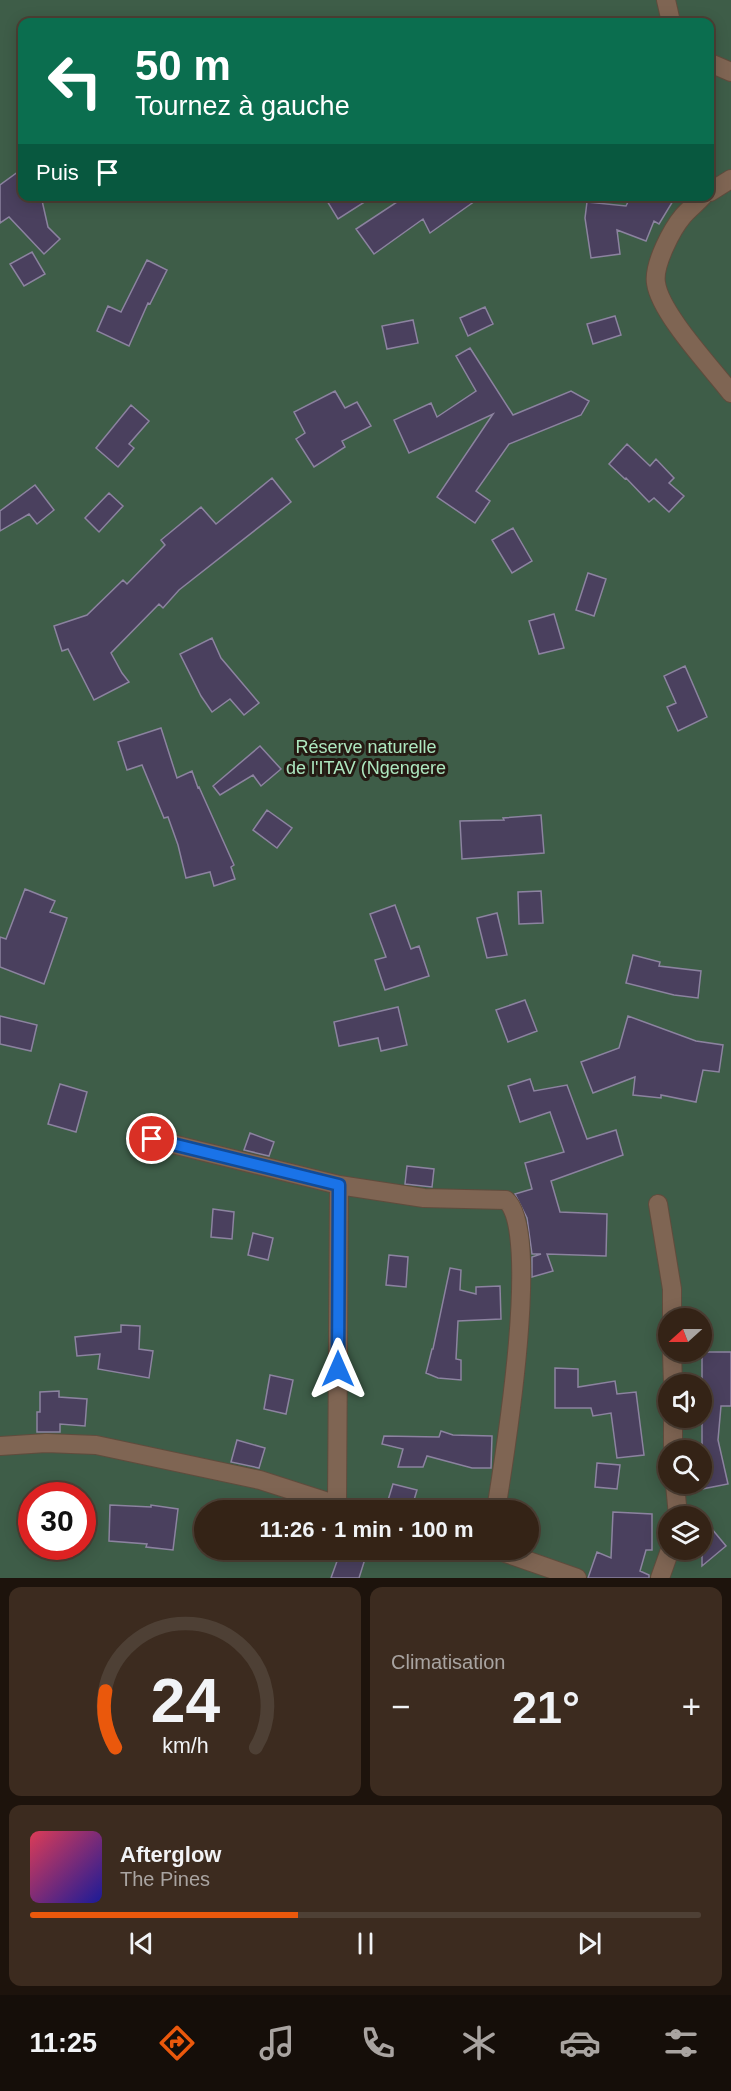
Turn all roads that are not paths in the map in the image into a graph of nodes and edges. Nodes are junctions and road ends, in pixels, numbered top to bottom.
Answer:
1 (666, 0) edge
2 (669, 18) edge
3 (714, 65) edge
4 (731, 72) edge
5 (731, 179) edge
6 (714, 190) edge
7 (698, 201) edge
8 (731, 393) edge
9 (152, 1139) dead end
10 (339, 1185) junction
11 (658, 1204) dead end
12 (672, 1308) edge
13 (0, 1446) edge
14 (321, 1500) edge
15 (345, 1500) edge
16 (498, 1500) edge
17 (525, 1560) edge
18 (666, 1560) edge
19 (577, 1578) edge
20 (660, 1578) edge

1 - 2 street
3 - 4 street
5 - 6 street
7 - 8 street
9 - 10 street
10 - 15 street
10 - 16 street
11 - 12 street
13 - 14 street
17 - 19 street
18 - 20 street

